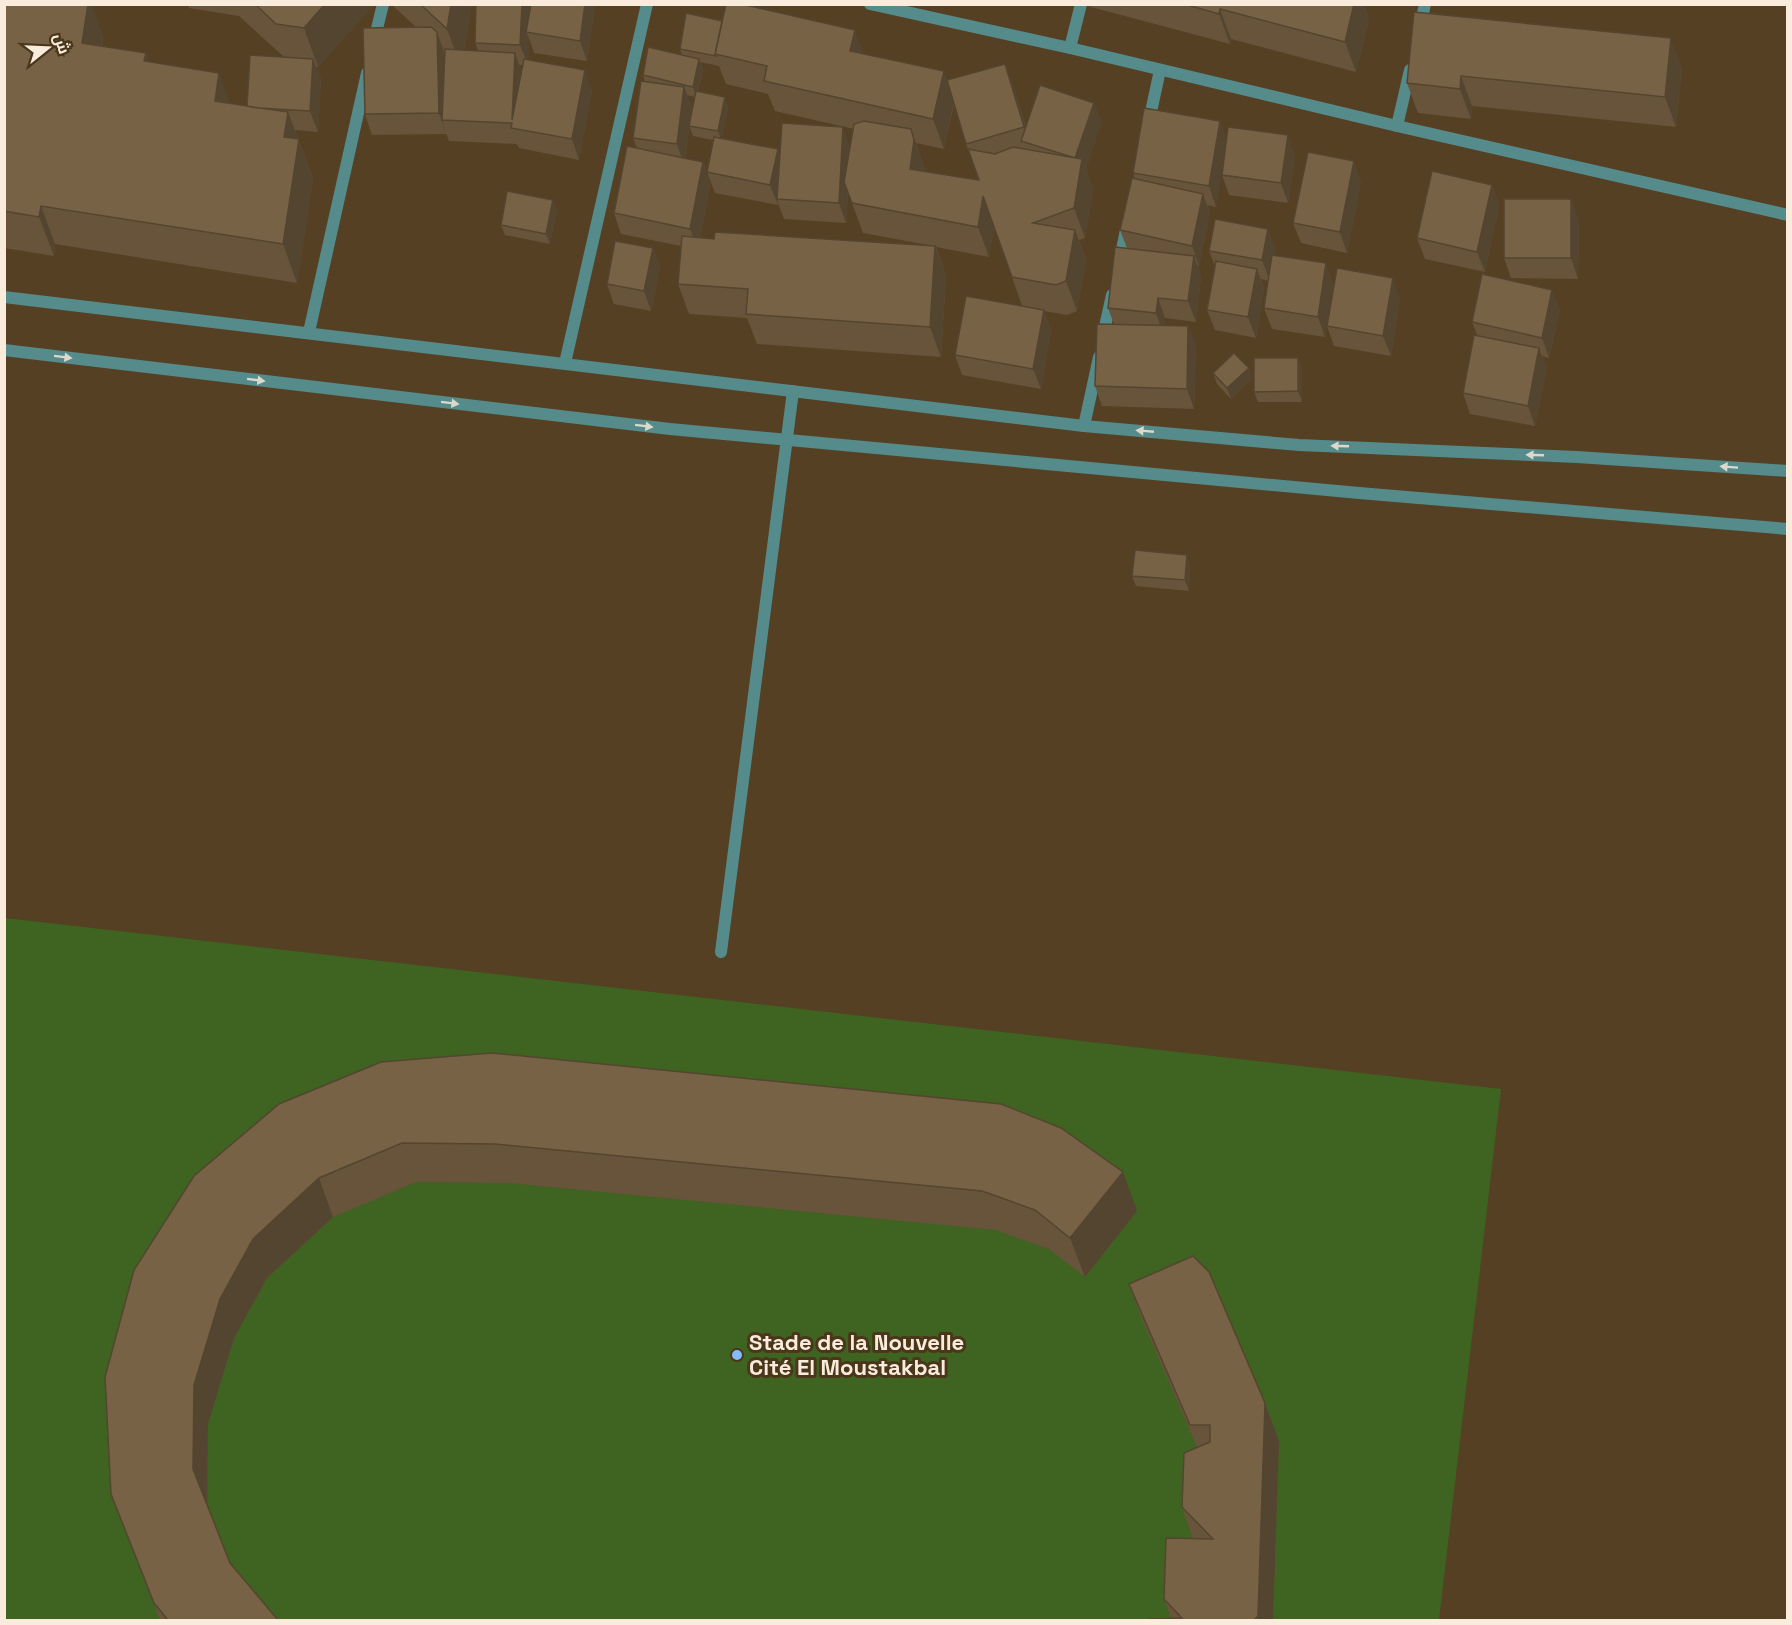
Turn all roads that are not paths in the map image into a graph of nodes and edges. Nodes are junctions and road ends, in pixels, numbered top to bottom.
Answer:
1 (382, 4) edge
2 (647, 4) edge
3 (870, 4) edge
4 (1081, 4) edge
5 (1425, 4) edge
6 (1417, 38) edge
7 (1070, 48) junction
8 (1412, 60) edge
9 (1160, 70) junction
10 (1397, 126) junction
11 (1145, 139) edge
12 (1130, 208) edge
13 (1788, 215) edge
14 (4, 297) edge
15 (309, 332) junction
16 (4, 350) edge
17 (565, 363) junction
18 (793, 391) junction
19 (1084, 426) junction
20 (788, 440) junction
21 (1788, 471) edge
22 (1788, 529) edge
23 (721, 952) dead end

1 - 15 street
2 - 17 street
3 - 7 street
4 - 7 street
5 - 6 street
7 - 9 street
8 - 10 street
9 - 10 street
9 - 11 street
10 - 13 street
12 - 19 street
14 - 15 street
15 - 17 street
16 -> 20 street
17 - 18 street
18 - 19 street
18 - 20 street
21 -> 19 street
20 - 22 street
20 - 23 street

